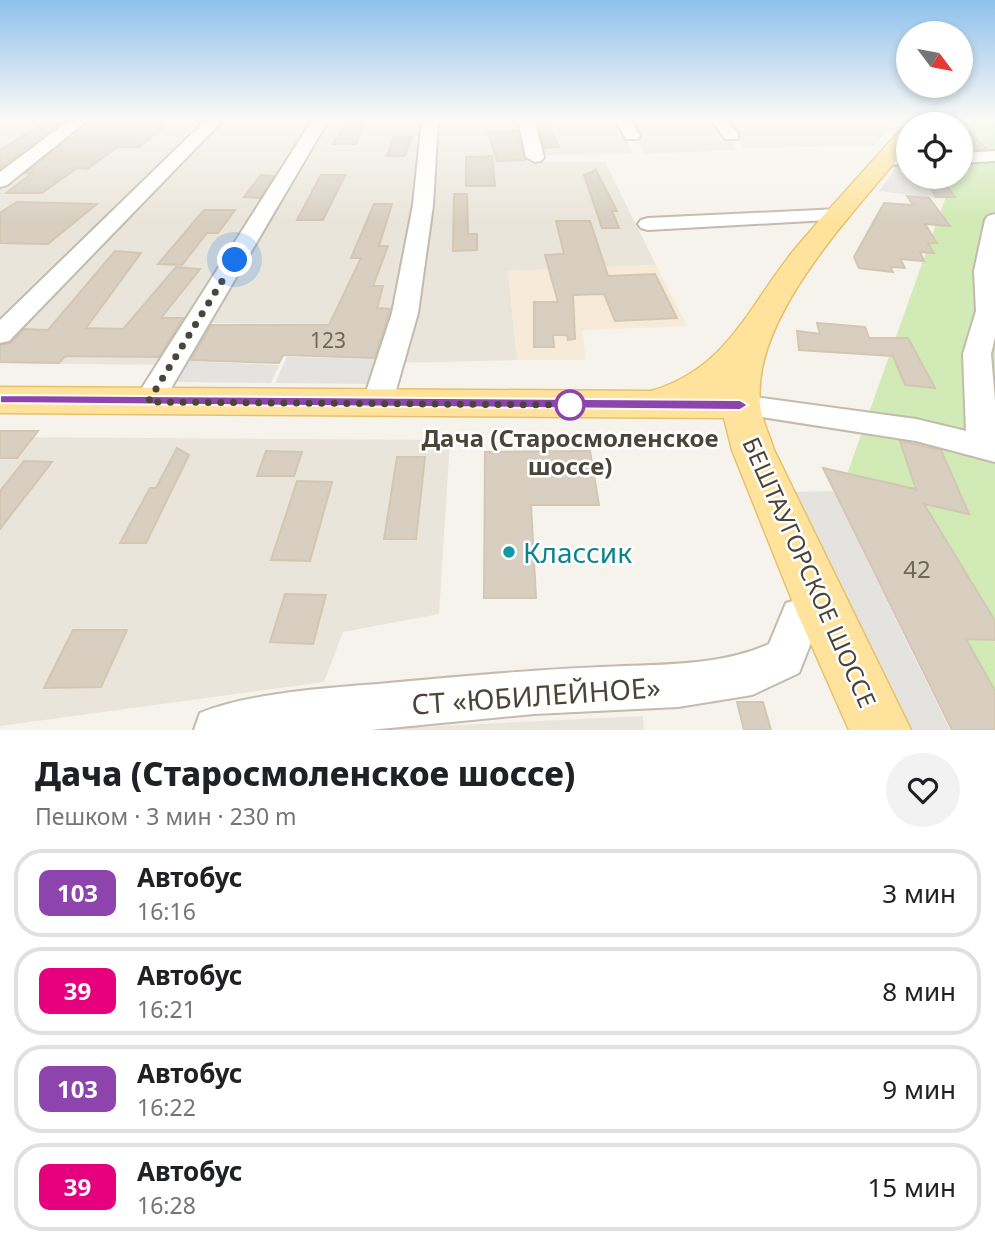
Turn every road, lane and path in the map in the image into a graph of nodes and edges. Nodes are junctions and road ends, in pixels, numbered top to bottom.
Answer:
1 (36, 153) edge
2 (182, 153) edge
3 (300, 153) edge
4 (427, 153) edge
5 (534, 153) edge
6 (995, 156) edge
7 (973, 157) edge
8 (535, 158) dead end
9 (896, 160) edge
10 (0, 181) edge
11 (839, 215) junction
12 (995, 220) edge
13 (648, 224) dead end
14 (0, 335) edge
15 (751, 339) junction
16 (0, 400) edge
17 (148, 402) junction
18 (377, 404) junction
19 (740, 405) junction
20 (641, 406) junction
21 (991, 448) edge
22 (753, 450) junction
23 (823, 610) junction
24 (217, 730) edge
25 (880, 730) edge

1 - 10 street
2 - 14 street
3 - 17 street
4 - 18 street
5 - 8 street
6 - 7 street
9 - 11 main road, БЕШТАУГОРСКОЕ ШОССЕ
11 - 13 street
11 - 15 main road, БЕШТАУГОРСКОЕ ШОССЕ
12 - 21 street
15 - 19 main road, БЕШТАУГОРСКОЕ ШОССЕ
15 - 20 main road
16 - 17 main road
17 - 18 main road
18 - 20 main road
19 - 20 main road
19 - 21 street
19 - 22 main road, БЕШТАУГОРСКОЕ ШОССЕ
20 - 22 main road
22 - 23 main road, БЕШТАУГОРСКОЕ ШОССЕ
23 - 24 street, СТ «ЮБИЛЕЙНОЕ»
23 - 25 main road, БЕШТАУГОРСКОЕ ШОССЕ

